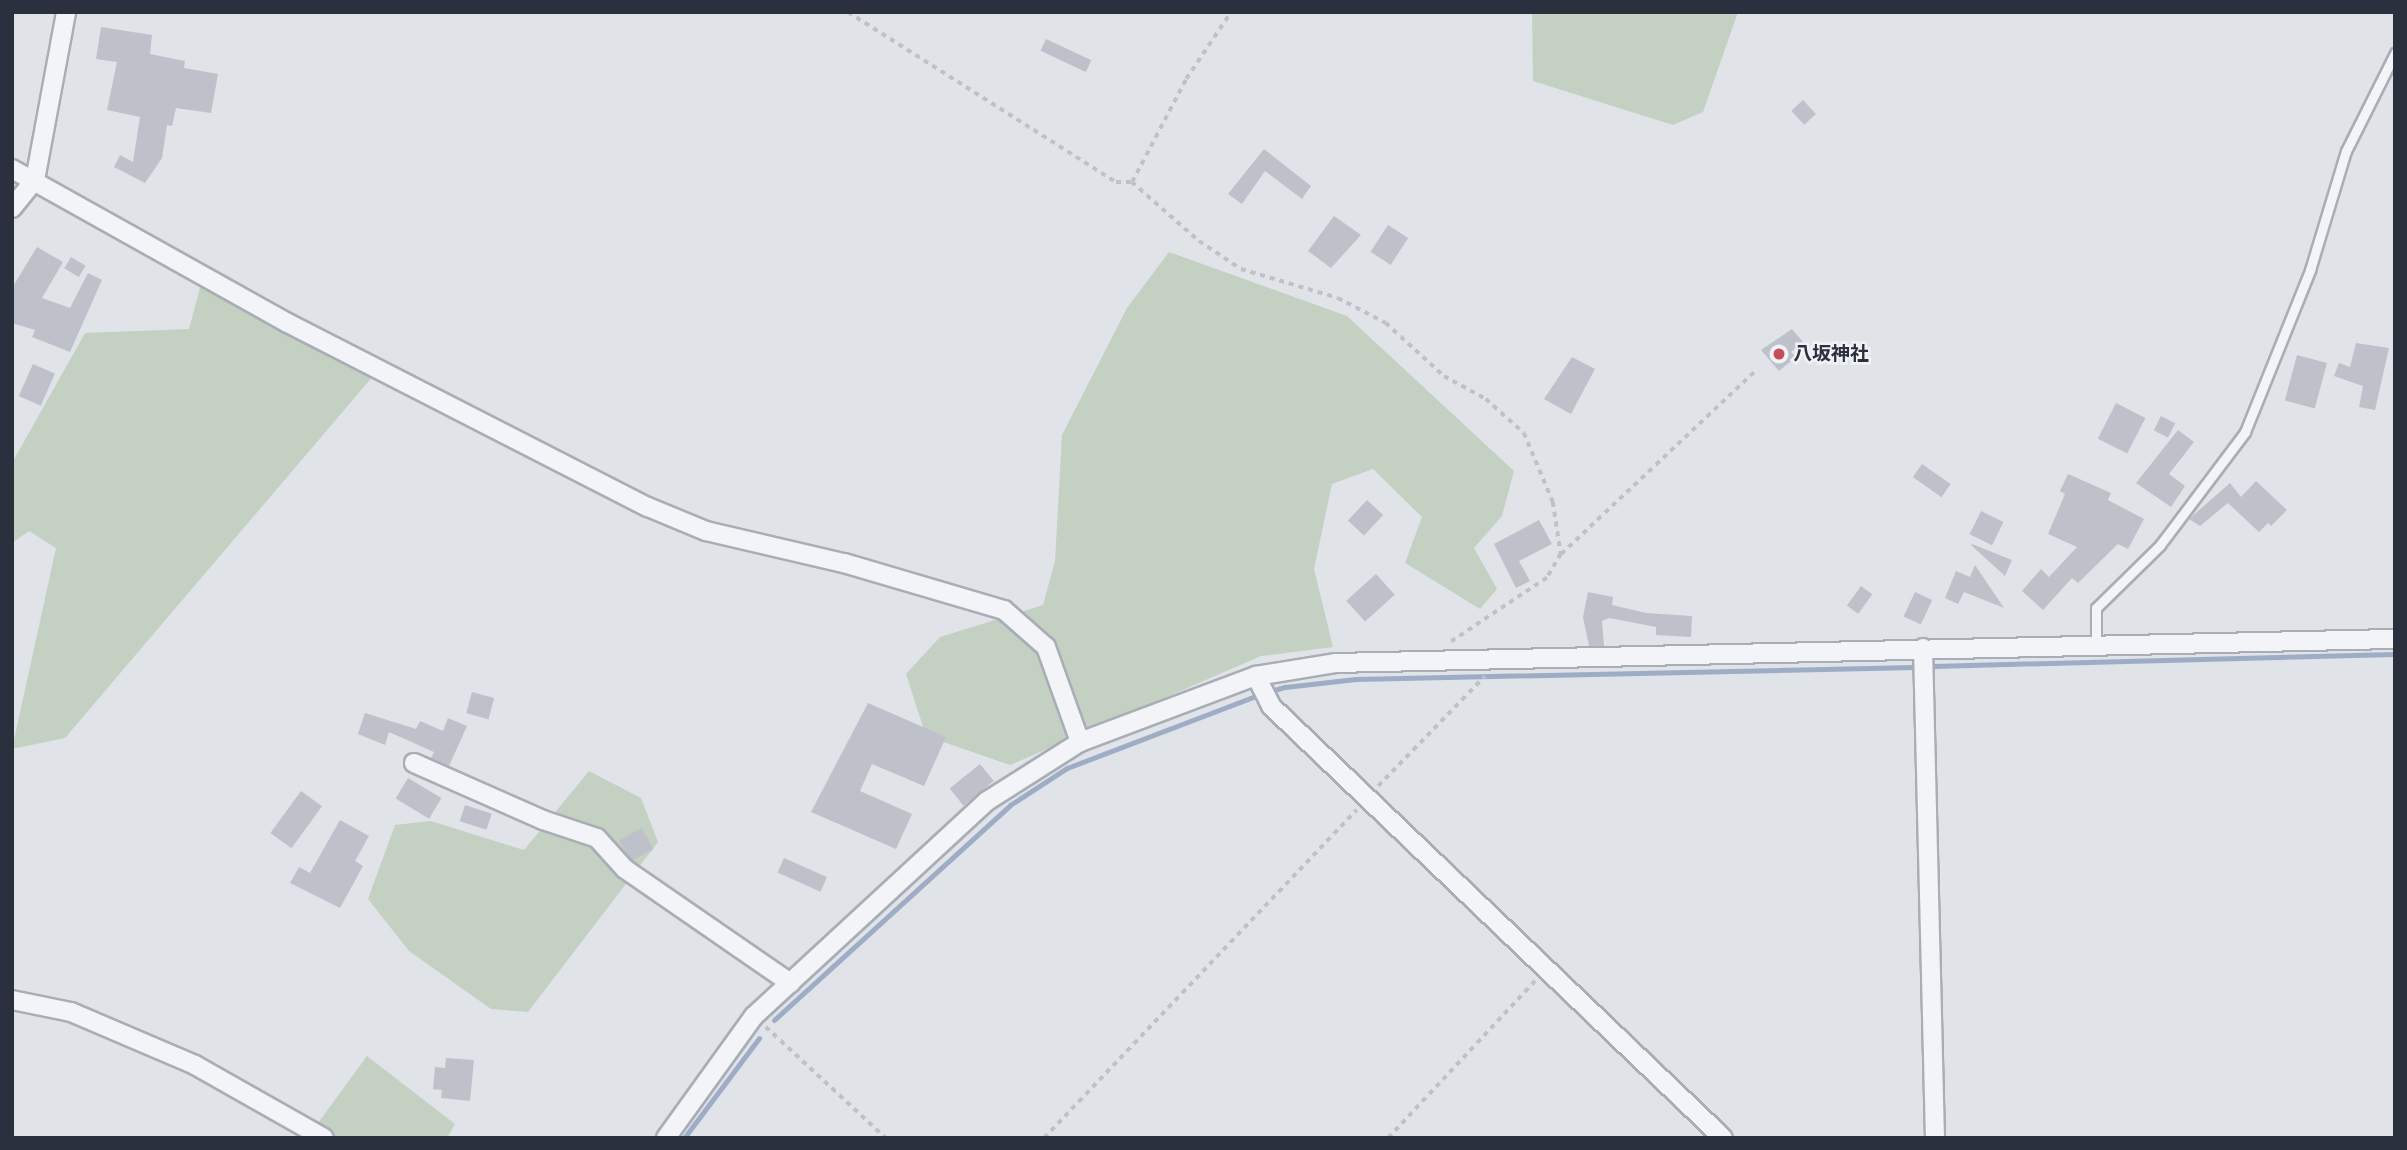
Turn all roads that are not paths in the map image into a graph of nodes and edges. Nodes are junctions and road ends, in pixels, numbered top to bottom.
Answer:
1 (66, 12) edge
2 (2395, 53) edge
3 (12, 169) edge
4 (35, 180) junction
5 (12, 208) edge
6 (2395, 639) edge
7 (2096, 644) junction
8 (1923, 648) junction
9 (1258, 680) junction
10 (1080, 742) junction
11 (414, 763) dead end
12 (790, 984) junction
13 (12, 1000) edge
14 (324, 1138) edge
15 (666, 1138) edge
16 (1723, 1138) edge
17 (1935, 1138) edge

1 - 4 street
2 - 7 lane
3 - 4 street
4 - 5 street
4 - 10 street
6 - 7 street
7 - 8 street
8 - 9 street
8 - 17 street
9 - 10 street
9 - 16 street
10 - 12 street
11 - 12 street
12 - 15 street
13 - 14 street

